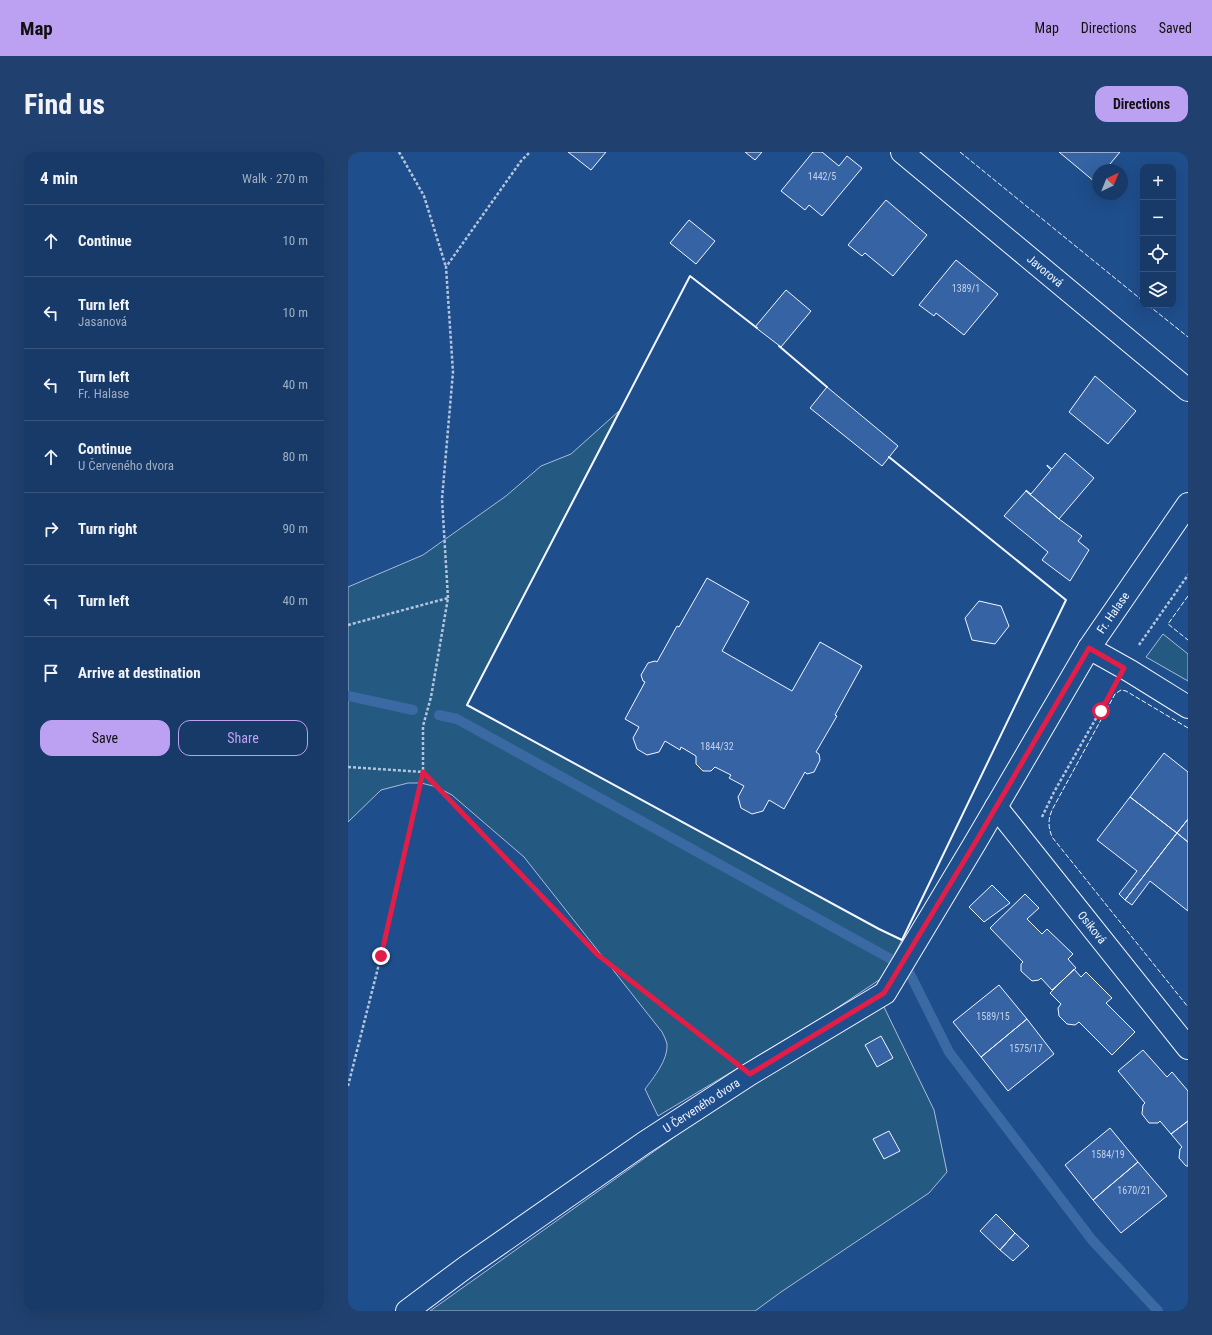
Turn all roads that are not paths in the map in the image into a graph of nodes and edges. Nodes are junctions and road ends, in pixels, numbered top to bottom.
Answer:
1 (902, 152) edge
2 (1188, 390) edge
3 (1188, 504) edge
4 (1089, 648) junction
5 (1188, 707) edge
6 (996, 807) junction
7 (1188, 1048) edge
8 (407, 1311) edge

1 - 2 street, Javorová
3 - 4 street, Fr. Halase
4 - 5 street
4 - 6 street, Fr. Halase
6 - 7 street, Osiková
6 - 8 street, U Červeného dvora

